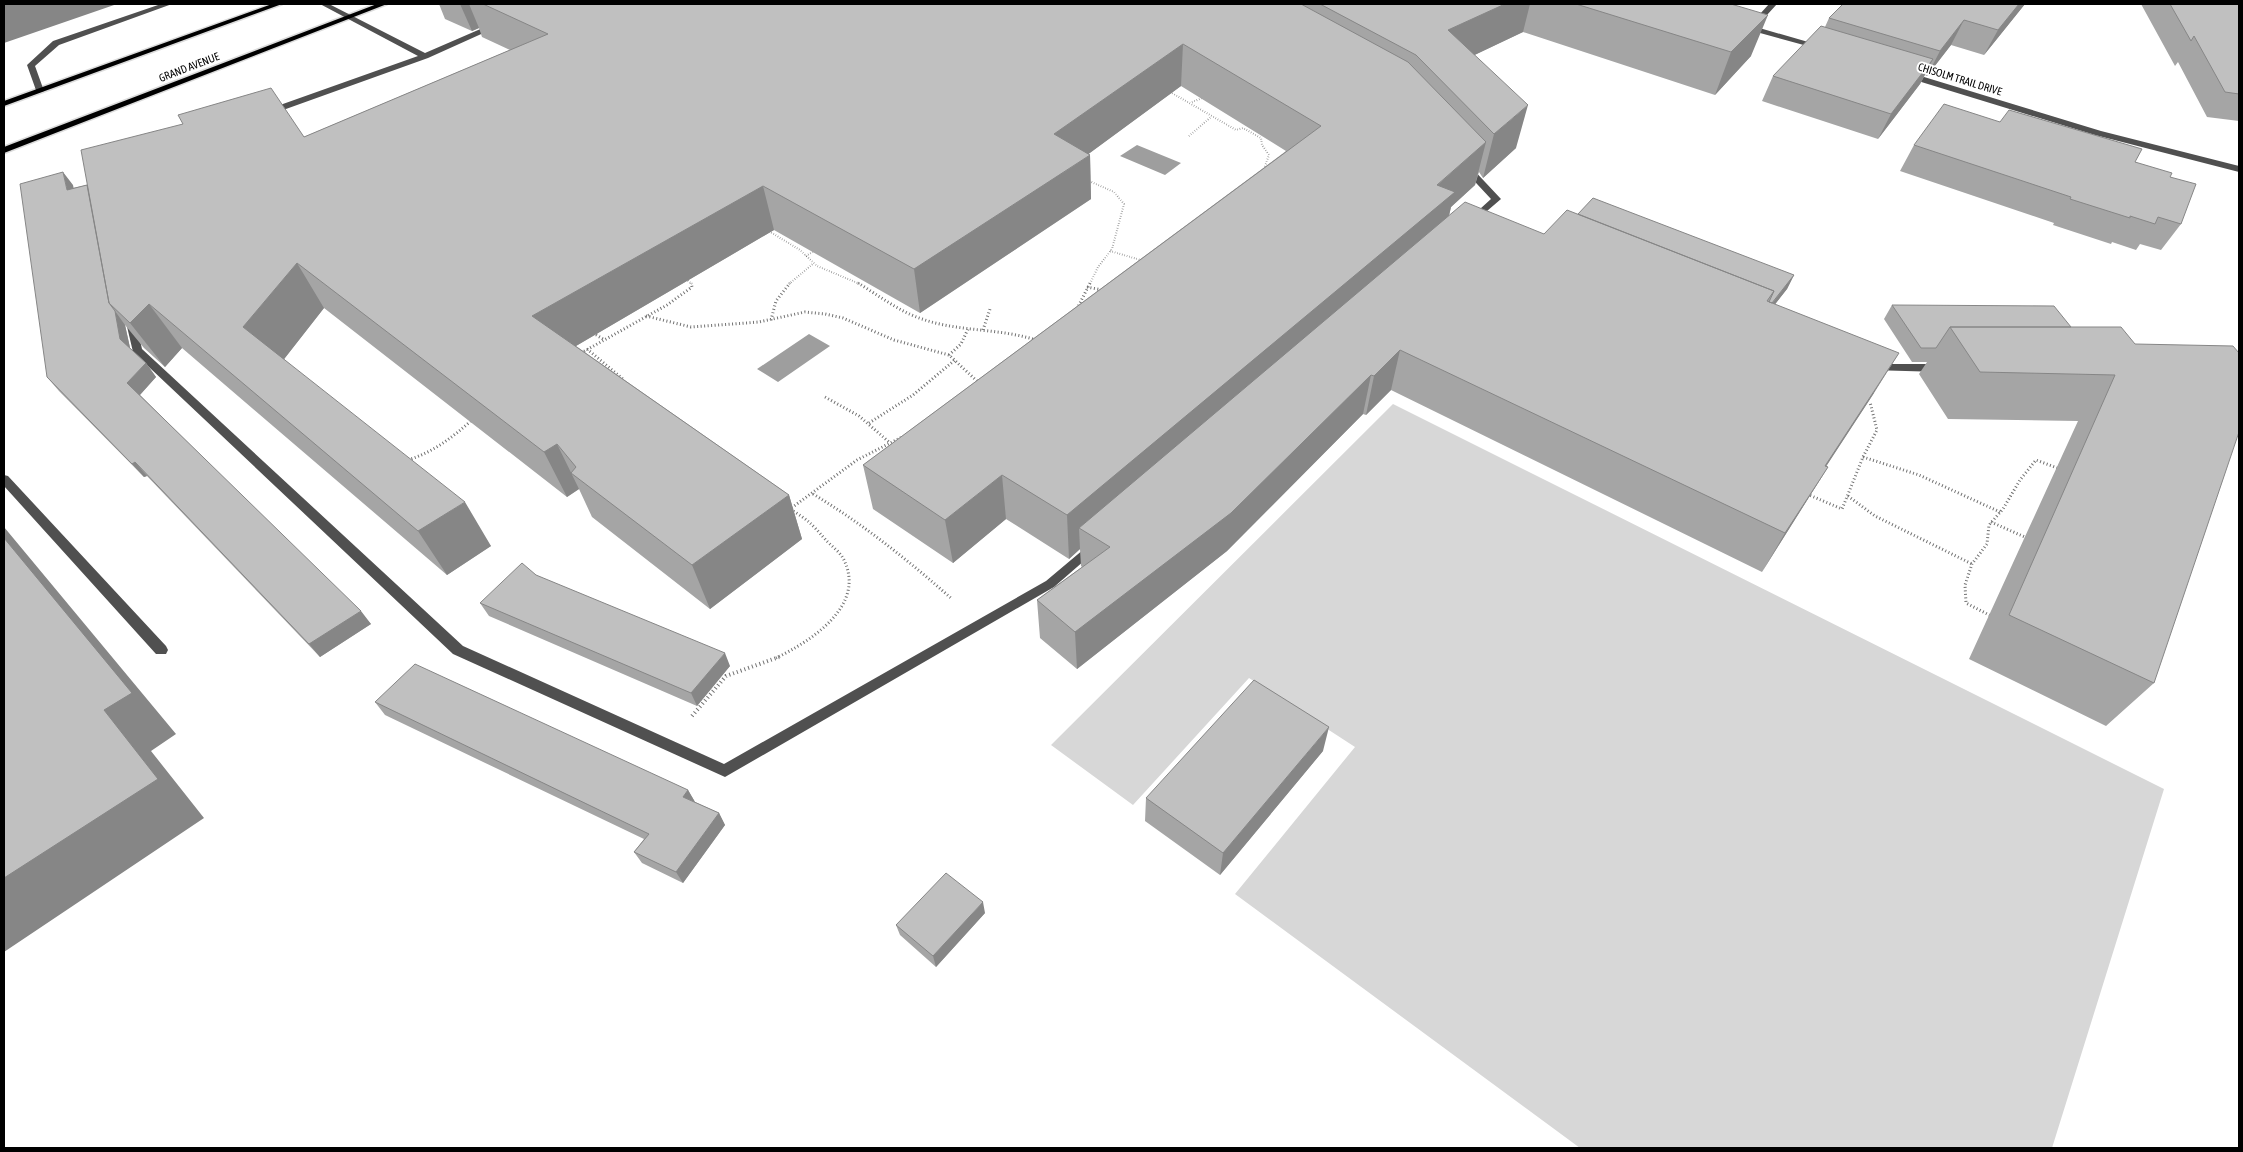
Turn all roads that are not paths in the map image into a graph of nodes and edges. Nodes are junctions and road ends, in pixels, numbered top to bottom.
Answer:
1 (168, 4) edge
2 (278, 4) edge
3 (324, 4) edge
4 (382, 4) edge
5 (1773, 4) edge
6 (349, 17) junction
7 (1732, 22) edge
8 (502, 23) edge
9 (1751, 28) junction
10 (1826, 50) edge
11 (426, 56) junction
12 (1901, 73) edge
13 (40, 91) junction
14 (4, 104) edge
15 (257, 116) edge
16 (4, 150) edge
17 (1458, 159) edge
18 (2239, 169) edge
19 (1466, 226) edge
20 (127, 303) edge
21 (1861, 368) edge
22 (1949, 368) dead end
23 (4, 479) edge
24 (1103, 539) edge
25 (161, 650) dead end

1 - 13 street
2 - 13 main road
3 - 6 street
4 - 6 main road, GRAND AVENUE
5 - 9 street
6 - 11 street
6 - 16 main road, GRAND AVENUE
7 - 9 street
8 - 11 street
9 - 10 street
11 - 15 street
12 - 18 street, CHISOLM TRAIL DRIVE
13 - 14 main road
17 - 19 street
20 - 24 street
21 - 22 street
23 - 25 street

